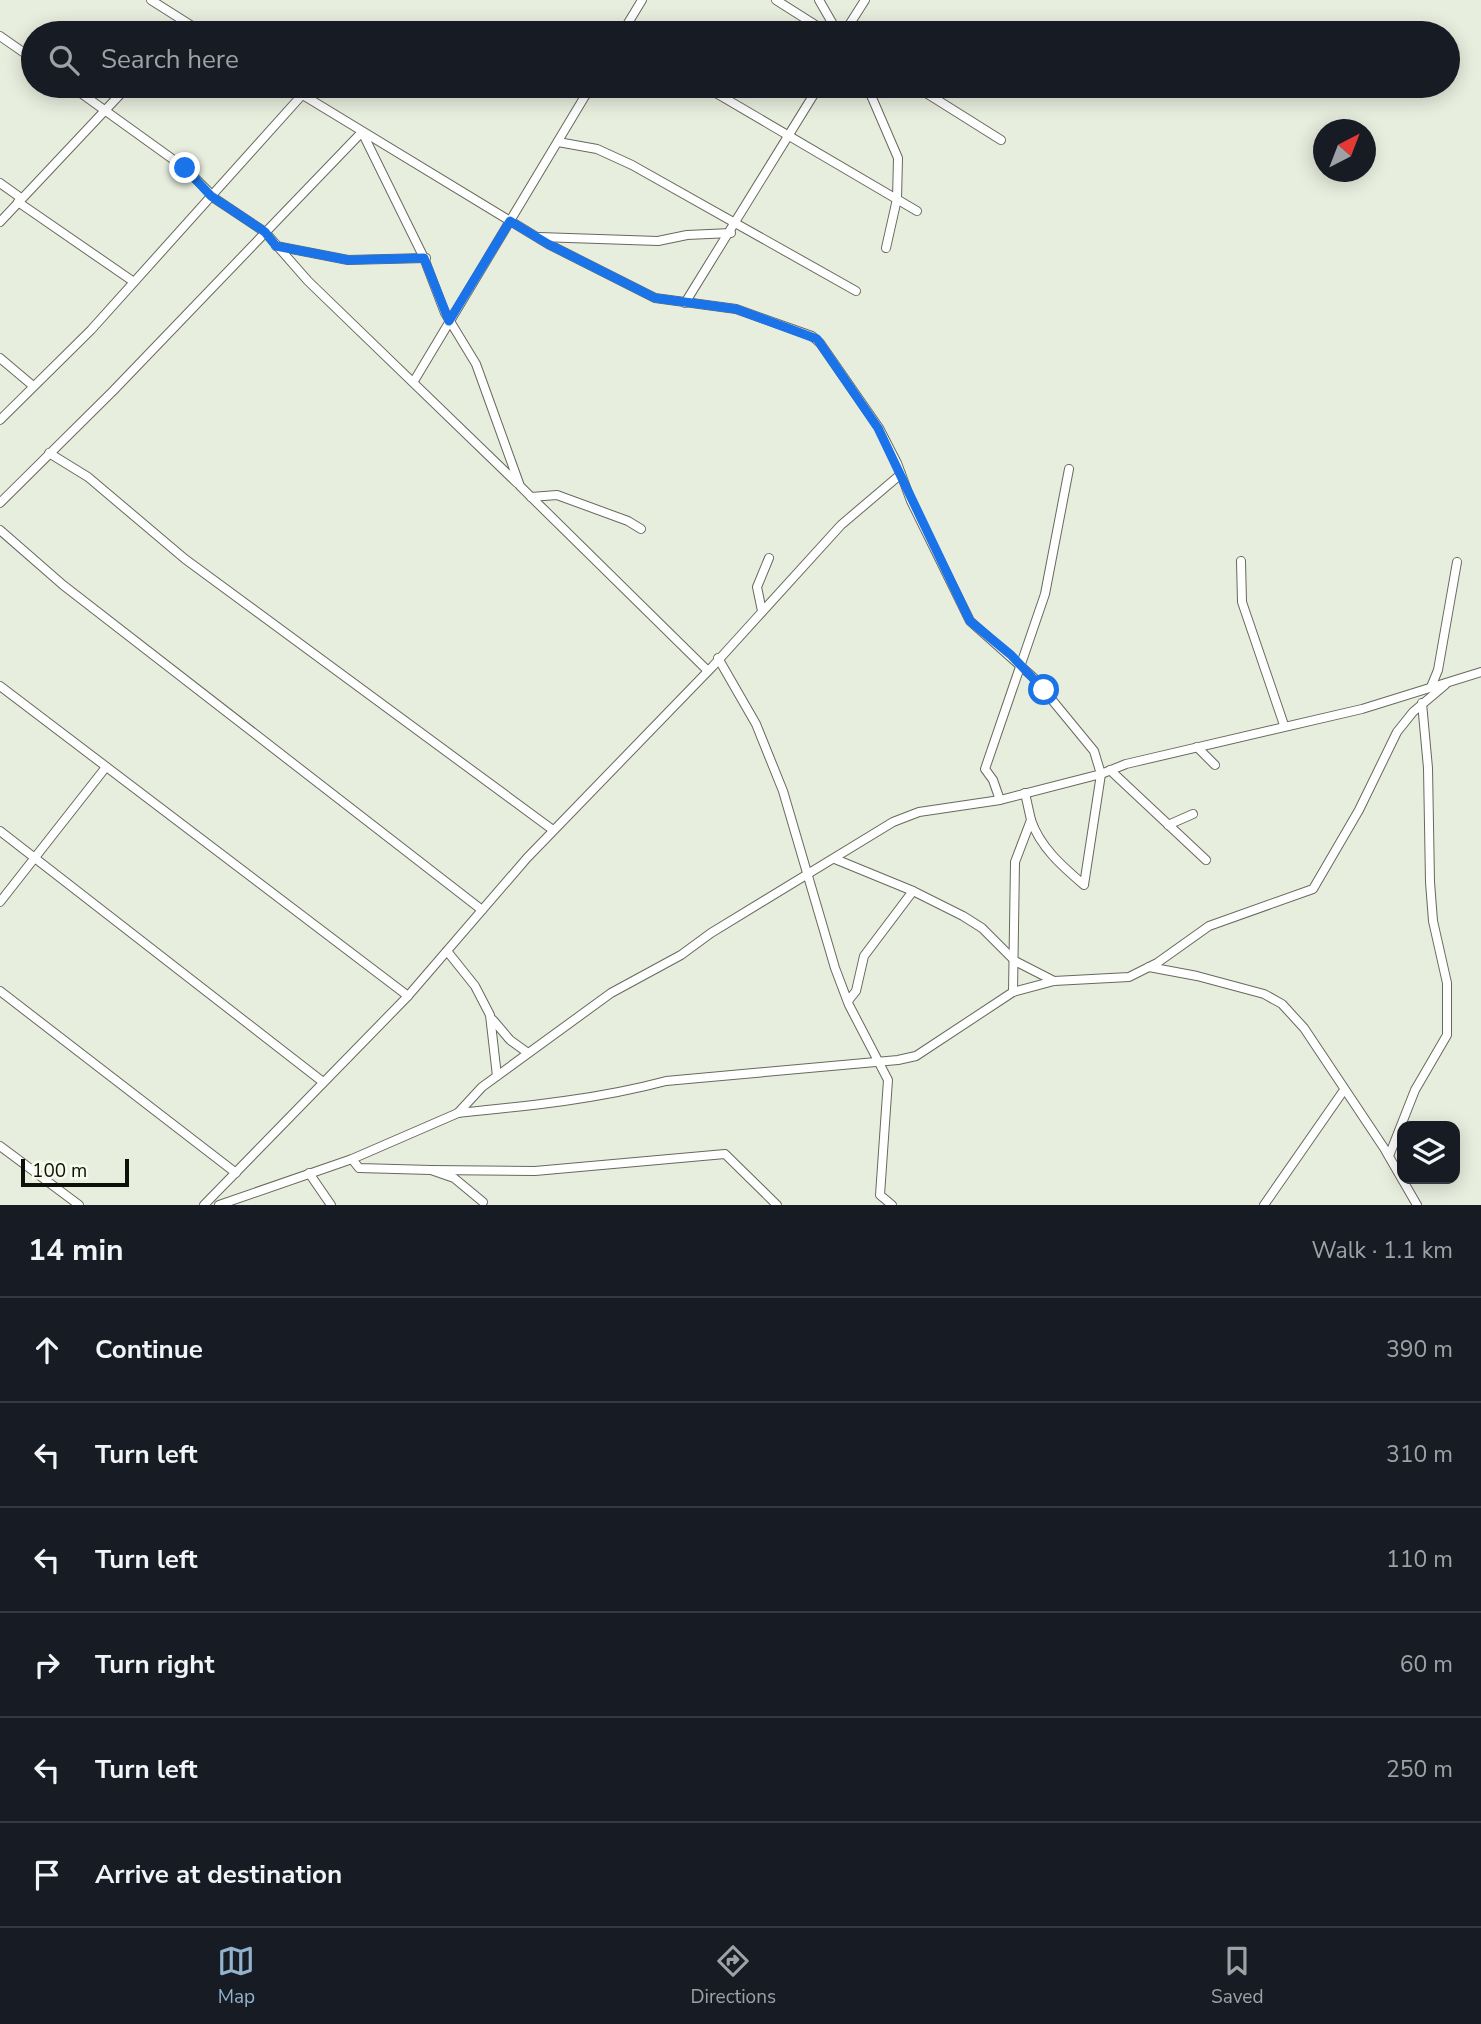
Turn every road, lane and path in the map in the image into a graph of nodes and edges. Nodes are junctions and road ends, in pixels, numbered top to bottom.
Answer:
1 (151, 0) edge
2 (642, 0) edge
3 (776, 0) edge
4 (819, 0) edge
5 (865, 0) edge
6 (183, 21) edge
7 (629, 21) edge
8 (809, 21) edge
9 (831, 21) edge
10 (852, 21) edge
11 (0, 36) edge
12 (21, 51) edge
13 (87, 98) edge
14 (116, 98) edge
15 (299, 98) edge
16 (307, 98) edge
17 (584, 98) edge
18 (724, 98) edge
19 (812, 98) edge
20 (872, 98) edge
21 (934, 98) edge
22 (104, 111) junction
23 (362, 132) junction
24 (788, 136) junction
25 (1001, 140) dead end
26 (558, 142) junction
27 (0, 183) edge
28 (212, 195) junction
29 (897, 199) junction
30 (20, 200) junction
31 (917, 211) dead end
32 (510, 221) junction
33 (0, 222) edge
34 (736, 224) junction
35 (265, 232) junction
36 (731, 233) junction
37 (536, 237) junction
38 (276, 246) junction
39 (886, 248) dead end
40 (427, 258) junction
41 (134, 282) junction
42 (856, 290) dead end
43 (685, 303) junction
44 (449, 321) junction
45 (0, 358) edge
46 (414, 381) junction
47 (32, 385) junction
48 (0, 420) edge
49 (49, 453) junction
50 (1069, 469) dead end
51 (901, 474) junction
52 (520, 486) junction
53 (531, 497) junction
54 (0, 503) edge
55 (0, 530) edge
56 (641, 530) dead end
57 (769, 558) dead end
58 (1241, 561) dead end
59 (1457, 562) dead end
60 (762, 611) junction
61 (718, 658) junction
62 (1021, 664) junction
63 (708, 671) junction
64 (1481, 672) edge
65 (1446, 684) junction
66 (0, 686) edge
67 (1431, 687) junction
68 (1419, 692) junction
69 (1422, 705) junction
70 (1284, 726) junction
71 (1196, 747) junction
72 (1215, 765) dead end
73 (106, 766) junction
74 (1106, 772) junction
75 (1025, 793) junction
76 (1000, 800) junction
77 (1193, 814) dead end
78 (1031, 820) junction
79 (1168, 825) junction
80 (0, 831) edge
81 (553, 831) junction
82 (35, 858) junction
83 (835, 859) junction
84 (1206, 860) dead end
85 (810, 874) junction
86 (913, 891) junction
87 (0, 902) edge
88 (482, 910) junction
89 (447, 951) junction
90 (1015, 961) junction
91 (1149, 967) junction
92 (1054, 981) junction
93 (0, 991) edge
94 (1013, 992) junction
95 (408, 996) junction
96 (848, 1001) junction
97 (490, 1015) junction
98 (528, 1053) junction
99 (880, 1063) junction
100 (498, 1076) junction
101 (323, 1083) junction
102 (1345, 1090) junction
103 (458, 1113) junction
104 (0, 1146) edge
105 (1389, 1156) junction
106 (352, 1159) junction
107 (431, 1170) junction
108 (236, 1173) junction
109 (309, 1173) junction
110 (483, 1202) dead end
111 (79, 1205) edge
112 (204, 1205) edge
113 (219, 1205) edge
114 (331, 1205) edge
115 (777, 1205) edge
116 (892, 1205) edge
117 (1264, 1205) edge
118 (1417, 1205) edge

1 - 6 street
2 - 7 street
3 - 8 street
4 - 9 street
5 - 10 street
11 - 12 street
13 - 22 street
14 - 22 street
15 - 28 street
16 - 23 street
17 - 26 street
18 - 24 street
19 - 24 street
20 - 29 street
21 - 25 street
22 - 28 street
22 - 30 street
23 - 32 street
23 - 35 street
23 - 40 street
24 - 29 street
24 - 34 street
26 - 32 street
26 - 34 street
27 - 30 street
28 - 35 street
28 - 41 street
29 - 31 street
29 - 39 street
30 - 33 street
30 - 41 street
32 - 37 street
32 - 44 street
34 - 36 street
34 - 42 street
35 - 38 street
35 - 49 street
36 - 37 street
36 - 43 street
37 - 43 street
38 - 40 street
38 - 46 street
40 - 44 street
41 - 47 street
43 - 51 street
44 - 46 street
44 - 52 street
45 - 47 street
46 - 52 street
47 - 48 street
49 - 54 street
49 - 81 street
50 - 62 street
51 - 60 street
51 - 62 street
52 - 53 street
53 - 56 street
53 - 63 street
55 - 88 street
57 - 60 street
58 - 70 street
59 - 67 street
60 - 61 street
61 - 63 street
61 - 85 street
62 - 74 street
62 - 76 street
63 - 81 street
64 - 65 street
65 - 67 street
65 - 69 street
66 - 73 street
67 - 68 street
68 - 69 street
68 - 70 street
69 - 91 street
69 - 105 street
70 - 71 street
71 - 72 street
71 - 74 street
73 - 82 street
73 - 95 street
74 - 75 street
74 - 78 street
74 - 79 street
75 - 76 street
75 - 78 street
76 - 83 street
77 - 79 street
78 - 90 street
79 - 84 street
80 - 82 street
81 - 88 street
82 - 87 street
82 - 101 street
83 - 85 street
83 - 86 street
85 - 96 street
85 - 98 street
86 - 90 street
86 - 96 street
88 - 89 street
89 - 95 street
89 - 97 street
90 - 92 street
90 - 94 street
91 - 92 street
91 - 102 street
92 - 94 street
93 - 108 street
94 - 99 street
95 - 101 street
96 - 99 street
97 - 98 street
97 - 100 street
98 - 100 street
99 - 103 street
99 - 116 street
100 - 103 street
101 - 108 street
102 - 105 street
102 - 117 street
103 - 106 street
104 - 111 street
105 - 118 street
106 - 107 street
106 - 109 street
107 - 110 street
107 - 115 street
108 - 112 street
109 - 113 street
109 - 114 street

